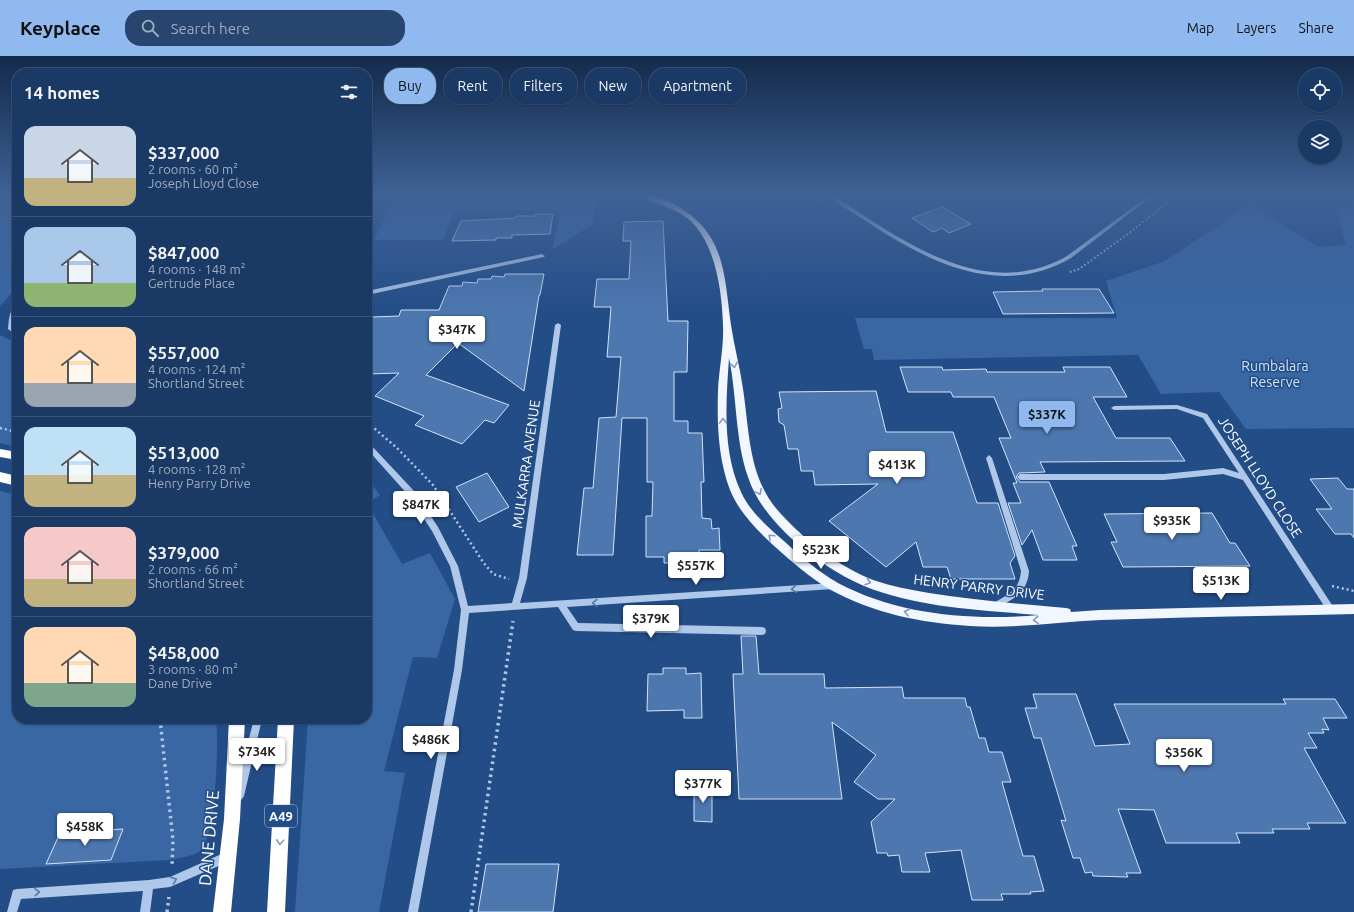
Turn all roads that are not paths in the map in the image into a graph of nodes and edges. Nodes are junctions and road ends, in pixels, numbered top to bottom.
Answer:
1 (708, 236) edge
2 (894, 236) edge
3 (1097, 236) edge
4 (542, 256) dead end
5 (372, 292) edge
6 (12, 318) edge
7 (558, 325) dead end
8 (727, 327) junction
9 (12, 330) edge
10 (1114, 408) dead end
11 (372, 450) edge
12 (0, 452) edge
13 (12, 455) edge
14 (989, 458) dead end
15 (0, 477) edge
16 (1020, 477) dead end
17 (1246, 478) junction
18 (12, 480) edge
19 (833, 586) junction
20 (561, 605) junction
21 (995, 606) junction
22 (516, 607) junction
23 (1354, 609) edge
24 (465, 610) junction
25 (1331, 610) junction
26 (1089, 615) junction
27 (762, 631) dead end
28 (237, 724) edge
29 (257, 724) edge
30 (286, 724) edge
31 (232, 819) junction
32 (229, 856) junction
33 (149, 885) junction
34 (12, 912) edge
35 (145, 912) edge
36 (222, 912) edge
37 (276, 912) edge
38 (413, 912) edge

1 - 8 main road, HENRY PARRY DRIVE
2 - 3 street
4 - 5 street
6 - 9 street
7 - 22 street, MULKARRA AVENUE
19 -> 8 main road, HENRY PARRY DRIVE
8 -> 21 main road, HENRY PARRY DRIVE
10 - 17 street, JOSEPH LLOYD CLOSE
11 - 24 street
12 - 13 highway
14 - 21 street
15 - 18 highway
16 - 17 street
17 - 25 street, JOSEPH LLOYD CLOSE
19 -> 20 street
26 -> 19 main road, HENRY PARRY DRIVE
20 - 22 street
20 - 27 street
21 - 26 main road, HENRY PARRY DRIVE
22 - 24 street
23 - 25 main road, HENRY PARRY DRIVE
24 - 38 street
25 - 26 main road, HENRY PARRY DRIVE
28 - 31 highway, DANE DRIVE
29 - 31 street
30 -> 37 highway, A49
31 - 32 highway, DANE DRIVE
33 -> 32 street
32 - 36 highway, DANE DRIVE
34 -> 33 street
33 - 35 street

